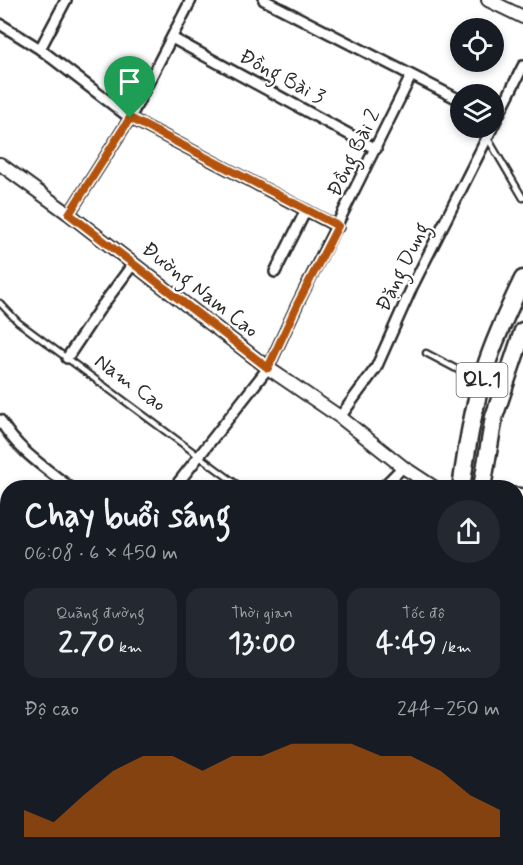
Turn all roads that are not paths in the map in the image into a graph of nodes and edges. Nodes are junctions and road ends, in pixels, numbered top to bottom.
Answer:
1 (66, 0) edge
2 (191, 0) edge
3 (264, 0) edge
4 (489, 0) edge
5 (523, 17) edge
6 (0, 24) edge
7 (172, 38) junction
8 (40, 49) junction
9 (523, 66) edge
10 (411, 76) junction
11 (450, 95) edge
12 (504, 102) edge
13 (130, 118) junction
14 (487, 138) joint
15 (376, 148) junction
16 (0, 164) edge
17 (523, 198) edge
18 (306, 210) junction
19 (69, 214) junction
20 (338, 226) junction
21 (133, 264) junction
22 (275, 272) dead end
23 (523, 279) edge
24 (0, 303) edge
25 (523, 331) edge
26 (426, 353) dead end
27 (67, 358) junction
28 (268, 368) junction
29 (482, 382) junction
30 (340, 417) junction
31 (0, 420) edge
32 (199, 454) junction
33 (403, 467) junction
34 (61, 480) edge
35 (180, 480) edge
36 (232, 480) edge
37 (390, 480) edge
38 (423, 480) edge
39 (462, 480) edge
40 (483, 480) edge

1 - 8 street
2 - 7 street
3 - 10 street
4 - 5 street
6 - 8 street
7 - 13 street
7 - 15 street, Đồng Bài 3
8 - 13 street
9 - 12 street, Đặng Dung
10 - 11 street
10 - 15 street, Đồng Bài 2
13 - 18 street
13 - 19 street
14 - 17 lane
14 - 30 street, Đặng Dung
15 - 20 street, Đồng Bài 2
16 - 19 street, Đường Nam Cao
18 - 20 street
18 - 22 street
19 - 21 street, Đường Nam Cao
20 - 28 street, Đồng Bài 2
21 - 27 street
21 - 28 street, Đường Nam Cao
23 - 29 highway, QL.1
24 - 27 lane, Nam Cao
25 - 40 highway, QL.1
26 - 29 lane
27 - 32 lane, Nam Cao
28 - 30 street, Đường Nam Cao
28 - 32 street, Đồng Bài 2
29 - 39 highway, QL.1
30 - 33 street, Đường Nam Cao
31 - 34 street
32 - 35 street, Đồng Bài 2
32 - 36 lane, Nam Cao
33 - 37 street
33 - 38 street, Đường Nam Cao

